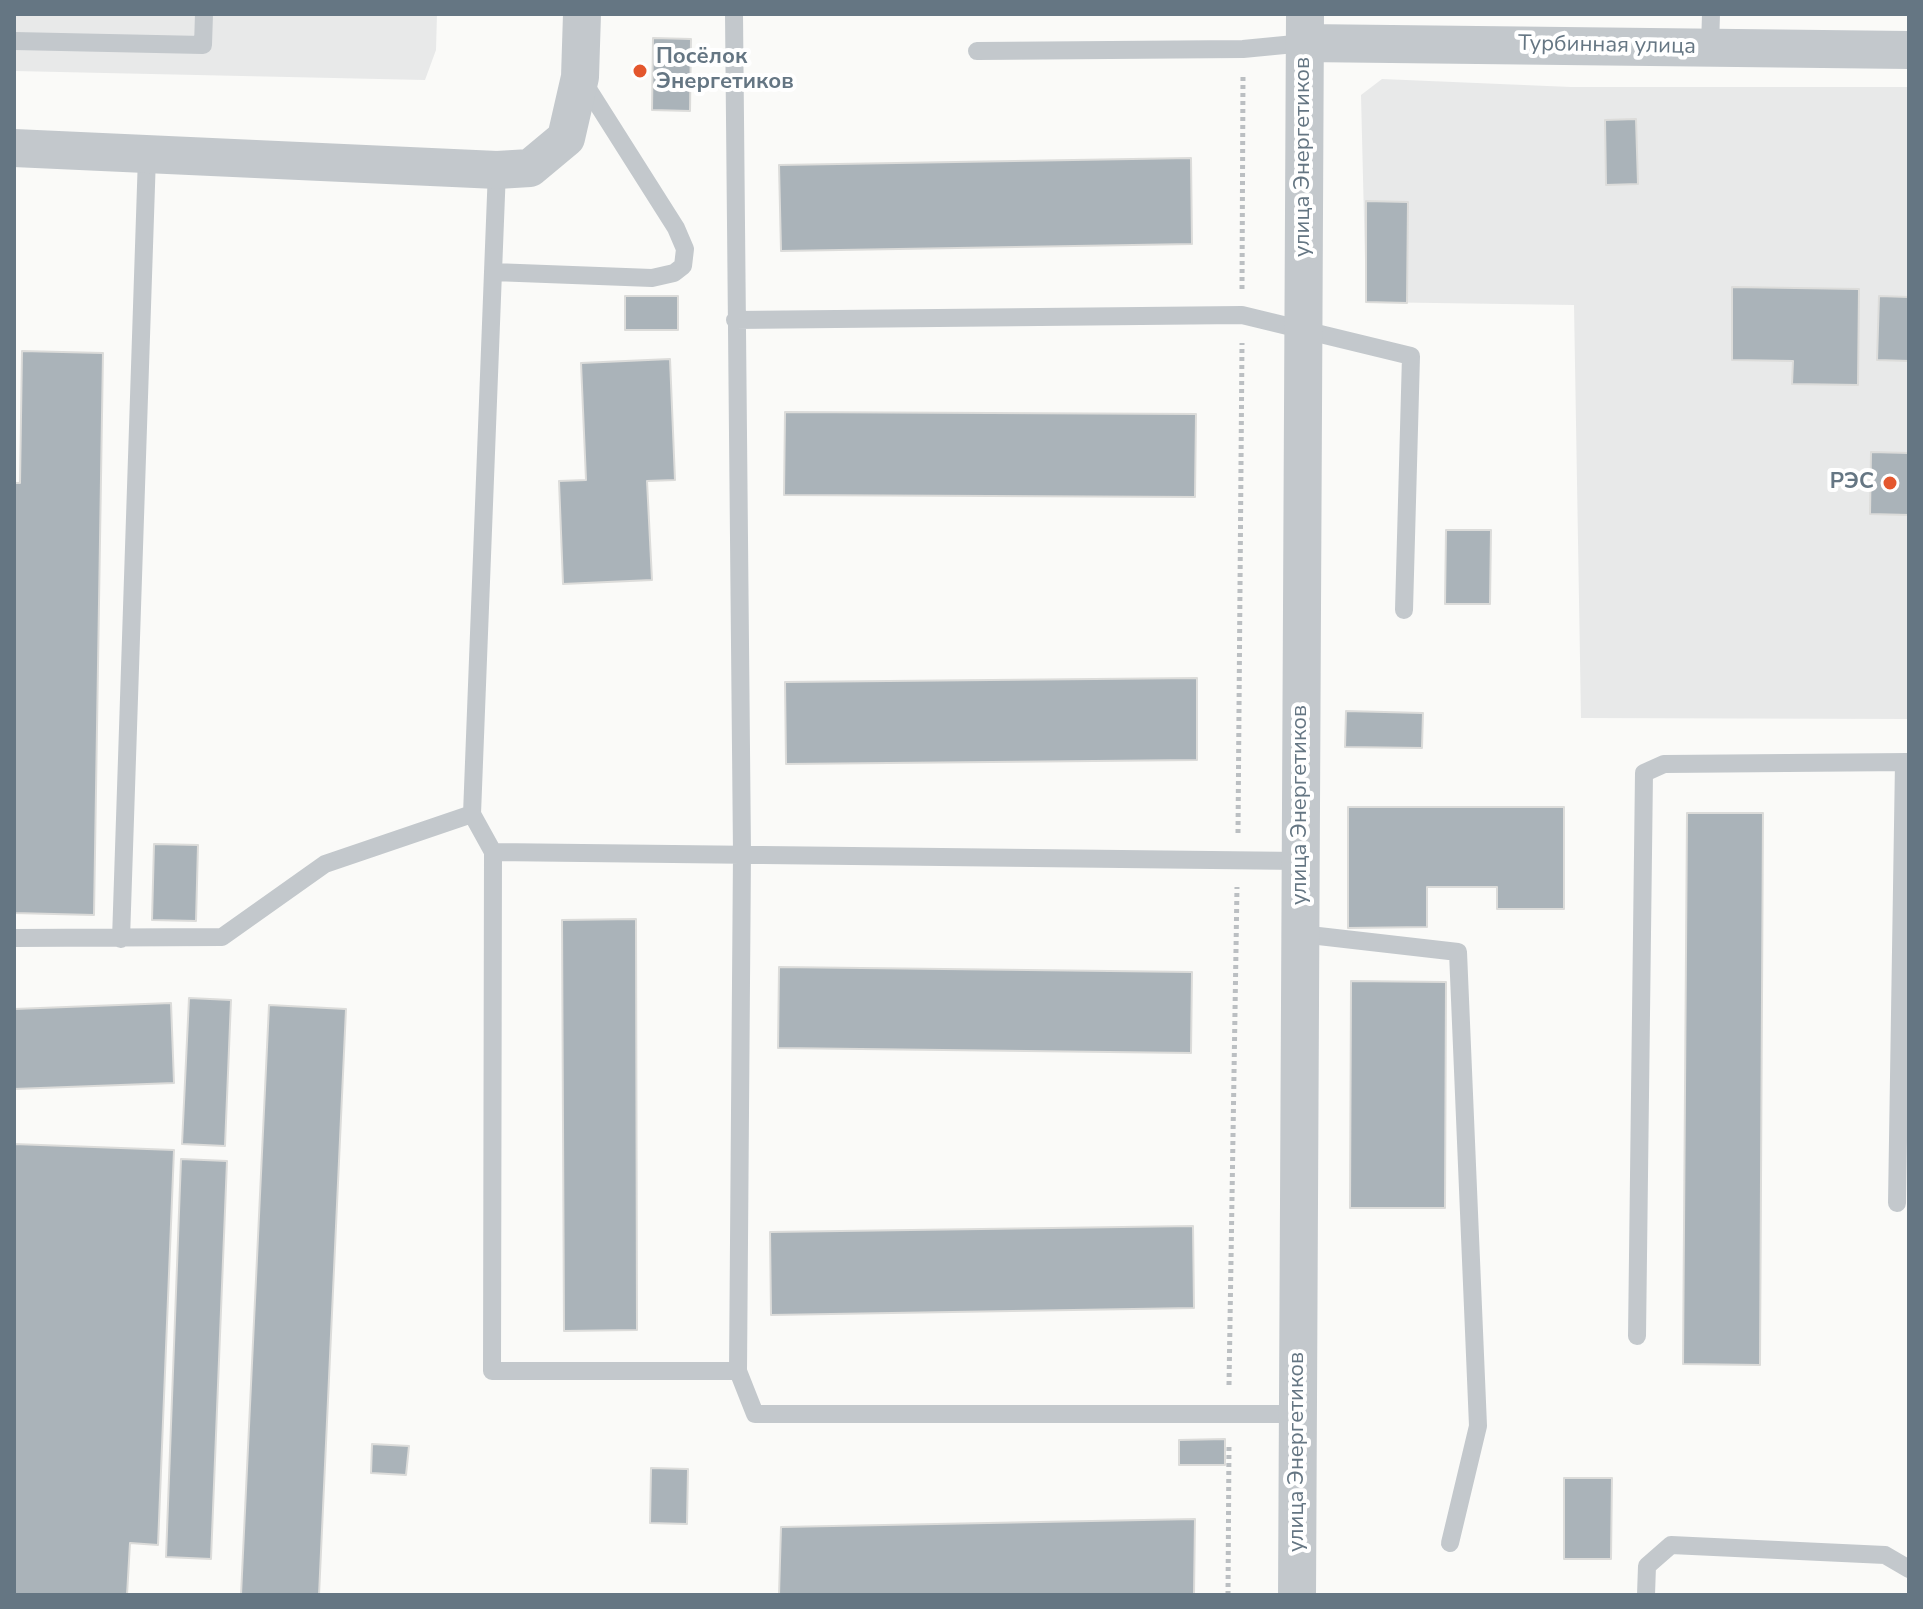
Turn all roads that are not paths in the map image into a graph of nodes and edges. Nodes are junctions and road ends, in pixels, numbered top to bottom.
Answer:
1 (204, 14) edge
2 (582, 14) edge
3 (734, 14) edge
4 (1305, 29) edge
5 (1711, 30) edge
6 (14, 41) edge
7 (1909, 50) edge
8 (977, 51) dead end
9 (580, 77) junction
10 (14, 148) edge
11 (147, 156) junction
12 (497, 170) junction
13 (493, 272) junction
14 (735, 320) junction
15 (1303, 328) junction
16 (1404, 610) dead end
17 (1907, 762) edge
18 (472, 814) junction
19 (493, 852) junction
20 (742, 853) junction
21 (1301, 861) junction
22 (1301, 934) junction
23 (14, 938) edge
24 (121, 939) junction
25 (1897, 1203) dead end
26 (1637, 1336) dead end
27 (738, 1371) junction
28 (1298, 1414) junction
29 (1450, 1543) dead end
30 (1909, 1569) edge
31 (1297, 1595) edge
32 (1646, 1595) edge

1 - 6 lane
2 - 9 street
3 - 14 lane
4 - 5 street, Турбинная улица
4 - 8 lane
4 - 15 street, улица Энергетиков
5 - 7 street, Турбинная улица
9 - 12 street
9 - 13 lane
10 - 11 street
11 - 12 street
11 - 24 lane
12 - 13 lane
13 - 18 lane
14 - 15 lane
14 - 20 lane
15 - 16 lane
15 - 21 street, улица Энергетиков
17 - 25 lane
17 - 26 lane
18 - 19 lane
18 - 24 lane
19 - 20 lane
19 - 27 lane
20 - 21 lane
20 - 27 lane
21 - 22 street, улица Энергетиков
22 - 28 street, улица Энергетиков
22 - 29 lane
23 - 24 lane
27 - 28 lane
28 - 31 street, улица Энергетиков
30 - 32 lane

